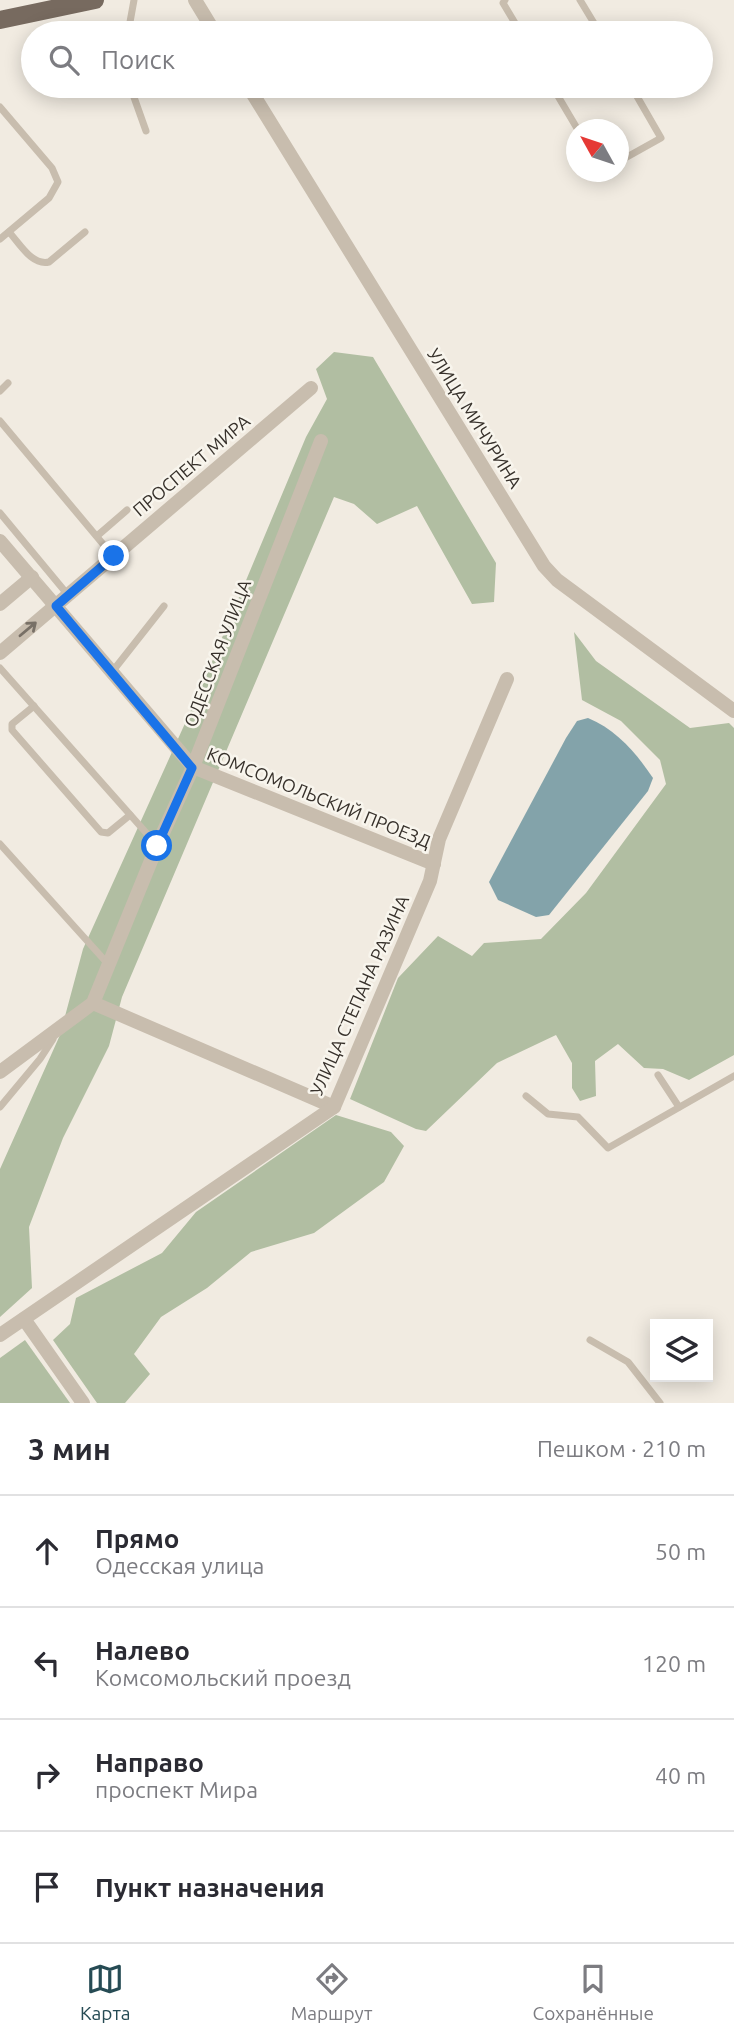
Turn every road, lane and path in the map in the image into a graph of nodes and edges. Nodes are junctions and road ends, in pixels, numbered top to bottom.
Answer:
1 (95, 0) edge
2 (134, 0) edge
3 (195, 0) edge
4 (505, 0) edge
5 (580, 0) edge
6 (0, 20) edge
7 (130, 21) edge
8 (208, 21) edge
9 (514, 21) edge
10 (593, 21) edge
11 (134, 98) edge
12 (255, 98) edge
13 (559, 98) edge
14 (638, 98) edge
15 (0, 107) edge
16 (572, 119) edge
17 (146, 131) dead end
18 (629, 156) edge
19 (9, 232) junction
20 (85, 232) dead end
21 (0, 239) edge
22 (9, 383) dead end
23 (311, 388) dead end
24 (0, 391) edge
25 (0, 421) edge
26 (321, 441) dead end
27 (127, 510) dead end
28 (0, 513) edge
29 (97, 536) junction
30 (0, 541) edge
31 (114, 556) junction
32 (32, 578) junction
33 (68, 596) junction
34 (0, 604) edge
35 (56, 606) junction
36 (164, 606) dead end
37 (0, 653) edge
38 (0, 668) edge
39 (112, 672) junction
40 (507, 680) dead end
41 (34, 706) junction
42 (734, 711) edge
43 (192, 768) junction
44 (130, 815) junction
45 (0, 844) edge
46 (157, 846) junction
47 (434, 864) junction
48 (108, 964) junction
49 (93, 1003) junction
50 (56, 1032) junction
51 (0, 1072) edge
52 (658, 1075) dead end
53 (734, 1076) edge
54 (526, 1096) dead end
55 (0, 1107) edge
56 (334, 1107) junction
57 (679, 1107) junction
58 (24, 1319) junction
59 (0, 1335) edge
60 (590, 1340) dead end
61 (83, 1403) edge
62 (660, 1403) edge

1 - 6 main road
2 - 7 lane
3 - 8 street
4 - 9 lane
5 - 10 lane
11 - 17 lane
12 - 42 street, УЛИЦА МИЧУРИНА
13 - 16 lane
14 - 18 lane
15 - 19 lane
19 - 20 lane
19 - 21 lane
22 - 24 lane
23 - 31 street, ПРОСПЕКТ МИРА
25 - 29 lane
26 - 43 street, ОДЕССКАЯ УЛИЦА
27 - 29 lane
28 - 33 lane
29 - 31 lane
30 - 32 street, КОМСОМОЛЬСКИЙ ПРОЕЗД
31 - 33 street, ПРОСПЕКТ МИРА
32 - 34 street
32 - 35 street, КОМСОМОЛЬСКИЙ ПРОЕЗД
33 - 35 street, ПРОСПЕКТ МИРА
37 -> 35 street, ПРОСПЕКТ МИРА
35 - 39 street, КОМСОМОЛЬСКИЙ ПРОЕЗД
36 - 39 lane
38 - 41 lane
39 - 43 street, КОМСОМОЛЬСКИЙ ПРОЕЗД
40 - 47 street, УЛИЦА СТЕПАНА РАЗИНА
41 - 44 lane
41 - 44 lane
43 - 46 street, ОДЕССКАЯ УЛИЦА
43 - 47 street, КОМСОМОЛЬСКИЙ ПРОЕЗД
44 - 46 lane
45 - 48 lane
46 - 48 street, ОДЕССКАЯ УЛИЦА
47 - 56 street, УЛИЦА СТЕПАНА РАЗИНА
48 - 49 street, ОДЕССКАЯ УЛИЦА
49 - 50 street
49 - 56 street
50 - 51 street
50 - 55 lane
52 - 57 lane
53 - 57 lane
54 - 57 lane
56 - 58 street, УЛИЦА СТЕПАНА РАЗИНА
58 - 59 street, УЛИЦА СТЕПАНА РАЗИНА
58 - 61 street
60 - 62 lane

